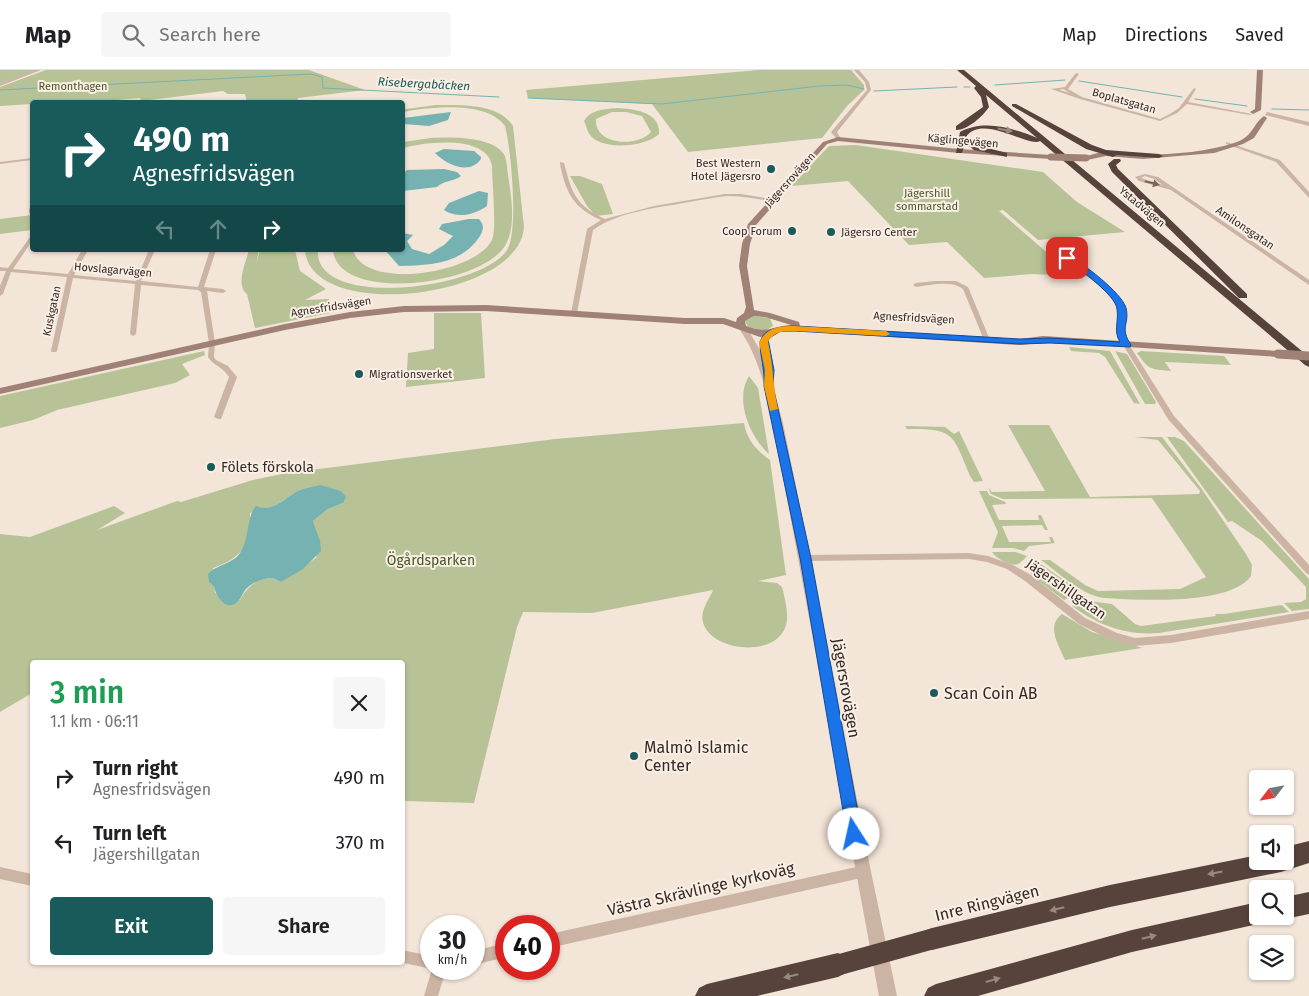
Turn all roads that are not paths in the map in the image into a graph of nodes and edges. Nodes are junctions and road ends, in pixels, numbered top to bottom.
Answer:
1 (39, 70) edge
2 (856, 70) edge
3 (959, 70) edge
4 (969, 70) edge
5 (1260, 70) edge
6 (1077, 74) dead end
7 (0, 85) edge
8 (991, 88) junction
9 (1066, 89) junction
10 (1194, 89) dead end
11 (206, 96) dead end
12 (1260, 97) junction
13 (1081, 98) junction
14 (206, 100) edge
15 (1186, 103) junction
16 (1252, 113) junction
17 (1266, 116) junction
18 (1309, 124) edge
19 (962, 138) junction
20 (838, 139) junction
21 (1077, 141) junction
22 (1230, 144) junction
23 (950, 150) junction
24 (959, 151) junction
25 (1214, 151) junction
26 (1250, 152) junction
27 (1182, 154) junction
28 (1004, 155) junction
29 (1159, 156) junction
30 (1270, 157) junction
31 (1116, 158) junction
32 (30, 159) edge
33 (0, 163) edge
34 (562, 163) dead end
35 (1081, 172) junction
36 (1119, 175) junction
37 (1171, 190) junction
38 (1309, 196) edge
39 (774, 200) junction
40 (604, 220) junction
41 (30, 241) edge
42 (84, 252) edge
43 (151, 252) edge
44 (212, 252) edge
45 (1065, 253) dead end
46 (744, 258) junction
47 (0, 269) edge
48 (9, 270) junction
49 (70, 276) junction
50 (138, 282) junction
51 (1309, 283) edge
52 (916, 285) dead end
53 (200, 289) junction
54 (223, 291) dead end
55 (0, 294) edge
56 (1255, 308) junction
57 (574, 313) junction
58 (747, 315) junction
59 (672, 319) junction
60 (775, 321) junction
61 (743, 329) junction
62 (133, 334) dead end
63 (768, 334) junction
64 (987, 338) junction
65 (212, 343) junction
66 (1127, 345) junction
67 (54, 351) dead end
68 (1309, 352) edge
69 (1309, 356) edge
70 (1309, 362) edge
71 (769, 386) junction
72 (0, 391) edge
73 (218, 417) dead end
74 (805, 558) junction
75 (1309, 571) edge
76 (1309, 615) edge
77 (1309, 852) edge
78 (1294, 856) edge
79 (1309, 857) edge
80 (1294, 858) edge
81 (1249, 866) edge
82 (861, 872) junction
83 (0, 873) edge
84 (30, 880) edge
85 (1309, 903) edge
86 (1294, 906) edge
87 (1249, 915) edge
88 (560, 939) edge
89 (405, 958) edge
90 (420, 961) edge
91 (436, 980) edge
92 (941, 995) edge
93 (431, 996) edge
94 (707, 996) edge
95 (888, 996) edge

1 - 7 street
2 - 20 street
3 - 23 highway
3 - 35 highway, Ystadvägen
4 - 8 highway, Ystadvägen
5 - 12 main road, Käglingevägen
6 - 9 street
8 - 21 highway
8 - 56 highway, Ystadvägen
9 - 13 street, Boplatsgatan
9 - 13 street, Boplatsgatan
10 - 15 street, Boplatsgatan
11 - 14 street
12 - 16 main road, Käglingevägen
12 - 17 main road, Käglingevägen
13 - 15 street, Boplatsgatan
15 - 16 street
16 - 17 main road
16 - 22 main road, Käglingevägen
17 - 18 street
17 - 22 main road, Käglingevägen
19 - 24 highway
19 - 28 highway
19 -> 35 highway
20 - 23 main road, Käglingevägen
20 - 39 main road, Jägersrovägen
21 - 29 highway
21 - 31 highway
22 - 25 main road, Käglingevägen
22 - 26 street
22 - 27 main road, Käglingevägen
22 - 30 street
23 - 24 main road, Käglingevägen
24 - 28 main road, Käglingevägen
25 - 26 street
25 - 27 main road, Käglingevägen
26 - 30 street
27 - 29 main road, Käglingevägen
28 - 31 main road, Käglingevägen, bridge
29 - 31 main road, Käglingevägen
29 - 36 highway
30 - 38 street
31 - 36 highway
32 - 33 street
34 - 40 street
35 - 70 highway, Ystadvägen
36 - 56 highway
37 -> 37 street, Amilonsgatan
37 - 51 street, Amilonsgatan
39 - 40 street
39 - 46 main road, Jägersrovägen
40 - 57 street
41 - 48 street
42 - 49 street, Kuskgatan
43 - 50 street
44 - 53 street
45 - 66 street
46 - 58 main road, Jägersrovägen
46 - 60 main road
47 - 48 street, Hovslagarvägen
48 - 49 street, Hovslagarvägen
48 - 55 street
49 - 50 street, Hovslagarvägen
49 - 67 street, Kuskgatan
50 - 53 street, Hovslagarvägen
50 - 62 street
52 - 64 street
53 - 54 street, Hovslagarvägen
53 - 65 street
56 - 68 highway, Ystadvägen
57 - 59 main road, Agnesfridsvägen
57 - 65 main road, Agnesfridsvägen
58 - 59 main road, Agnesfridsvägen
58 - 60 main road, Agnesfridsvägen
58 - 61 main road, Jägersrovägen
59 - 61 main road, Agnesfridsvägen
60 - 63 main road
60 - 64 main road, Agnesfridsvägen
61 - 63 main road, Agnesfridsvägen
61 - 71 street, Jägersrovägen
63 - 71 street, Jägersrovägen
64 - 66 main road, Agnesfridsvägen
65 - 72 main road, Agnesfridsvägen
65 - 73 street
66 - 69 main road, Agnesfridsvägen, bridge
66 - 75 street
71 - 74 street, Jägersrovägen
74 - 76 street, Jägershillgatan
74 - 82 street, Jägersrovägen
77 - 78 highway
79 - 80 highway
81 -> 94 highway, Inre Ringvägen, bridge
82 - 88 street, Västra Skrävlinge kyrkoväg
82 - 95 street, Jägersrovägen
83 - 84 street
85 - 86 highway
92 -> 87 highway
89 - 90 street
91 - 93 street

